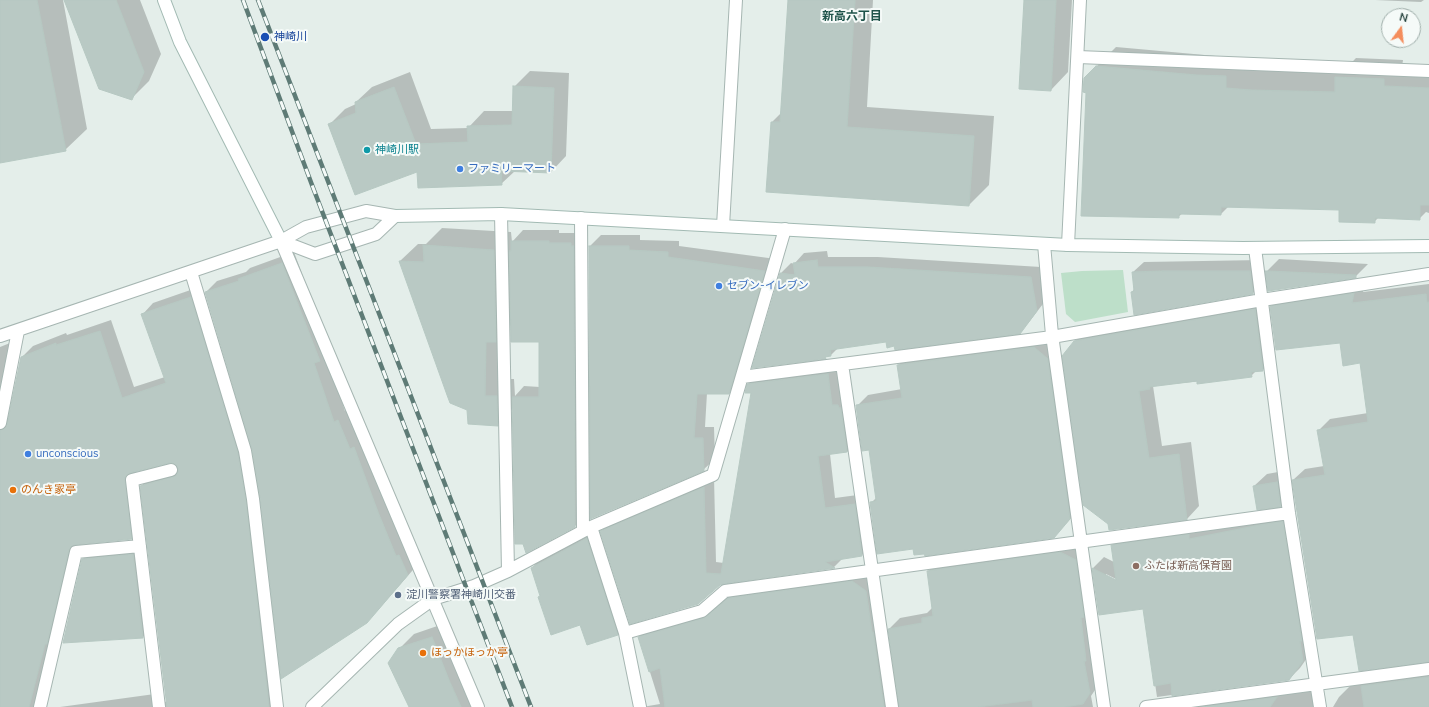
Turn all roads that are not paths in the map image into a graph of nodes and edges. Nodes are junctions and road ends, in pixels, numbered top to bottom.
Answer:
1 (164, 0) edge
2 (736, 0) edge
3 (1080, 0) edge
4 (1078, 57) junction
5 (1429, 71) edge
6 (501, 214) junction
7 (395, 216) junction
8 (581, 218) junction
9 (723, 226) junction
10 (785, 229) junction
11 (281, 241) junction
12 (1044, 244) junction
13 (1068, 245) junction
14 (1429, 246) edge
15 (1255, 248) junction
16 (191, 272) junction
17 (1429, 274) edge
18 (1262, 300) junction
19 (18, 331) junction
20 (0, 336) edge
21 (1052, 337) junction
22 (842, 364) junction
23 (742, 377) junction
24 (0, 423) edge
25 (171, 470) dead end
26 (1289, 513) junction
27 (587, 529) junction
28 (1082, 542) junction
29 (140, 546) junction
30 (508, 571) junction
31 (872, 571) junction
32 (433, 599) junction
33 (625, 633) junction
34 (1429, 669) edge
35 (1316, 684) junction
36 (40, 707) edge
37 (159, 707) edge
38 (277, 707) edge
39 (312, 707) edge
40 (478, 707) edge
41 (640, 707) edge
42 (892, 707) edge
43 (1104, 707) edge
44 (1146, 707) edge
45 (1320, 707) edge

1 - 11 street
2 - 9 street
3 - 4 street
4 - 5 street
4 - 13 street
6 - 7 street
6 - 8 street
6 - 30 street
7 - 11 street
7 - 11 street
8 - 9 street
8 - 27 street
9 - 10 street
10 - 12 street
10 - 23 street
11 - 16 street
11 - 32 street
12 - 13 street
12 - 21 street
13 - 15 street
14 - 15 street
15 - 18 street
16 - 19 street
16 - 38 street
17 - 18 street
18 - 21 street
18 - 26 street
19 - 20 street
19 - 24 street
21 - 22 street
21 - 28 street
22 - 23 street
22 - 31 street
23 - 27 street
25 - 29 street
26 - 28 street
26 - 35 street
27 - 30 street
27 - 33 street
28 - 31 street
28 - 43 street
29 - 36 street
29 - 37 street
30 - 32 street
31 - 33 street
31 - 42 street
32 - 39 street
32 - 40 street
33 - 41 street
34 - 35 street
35 - 44 street
35 - 45 street

